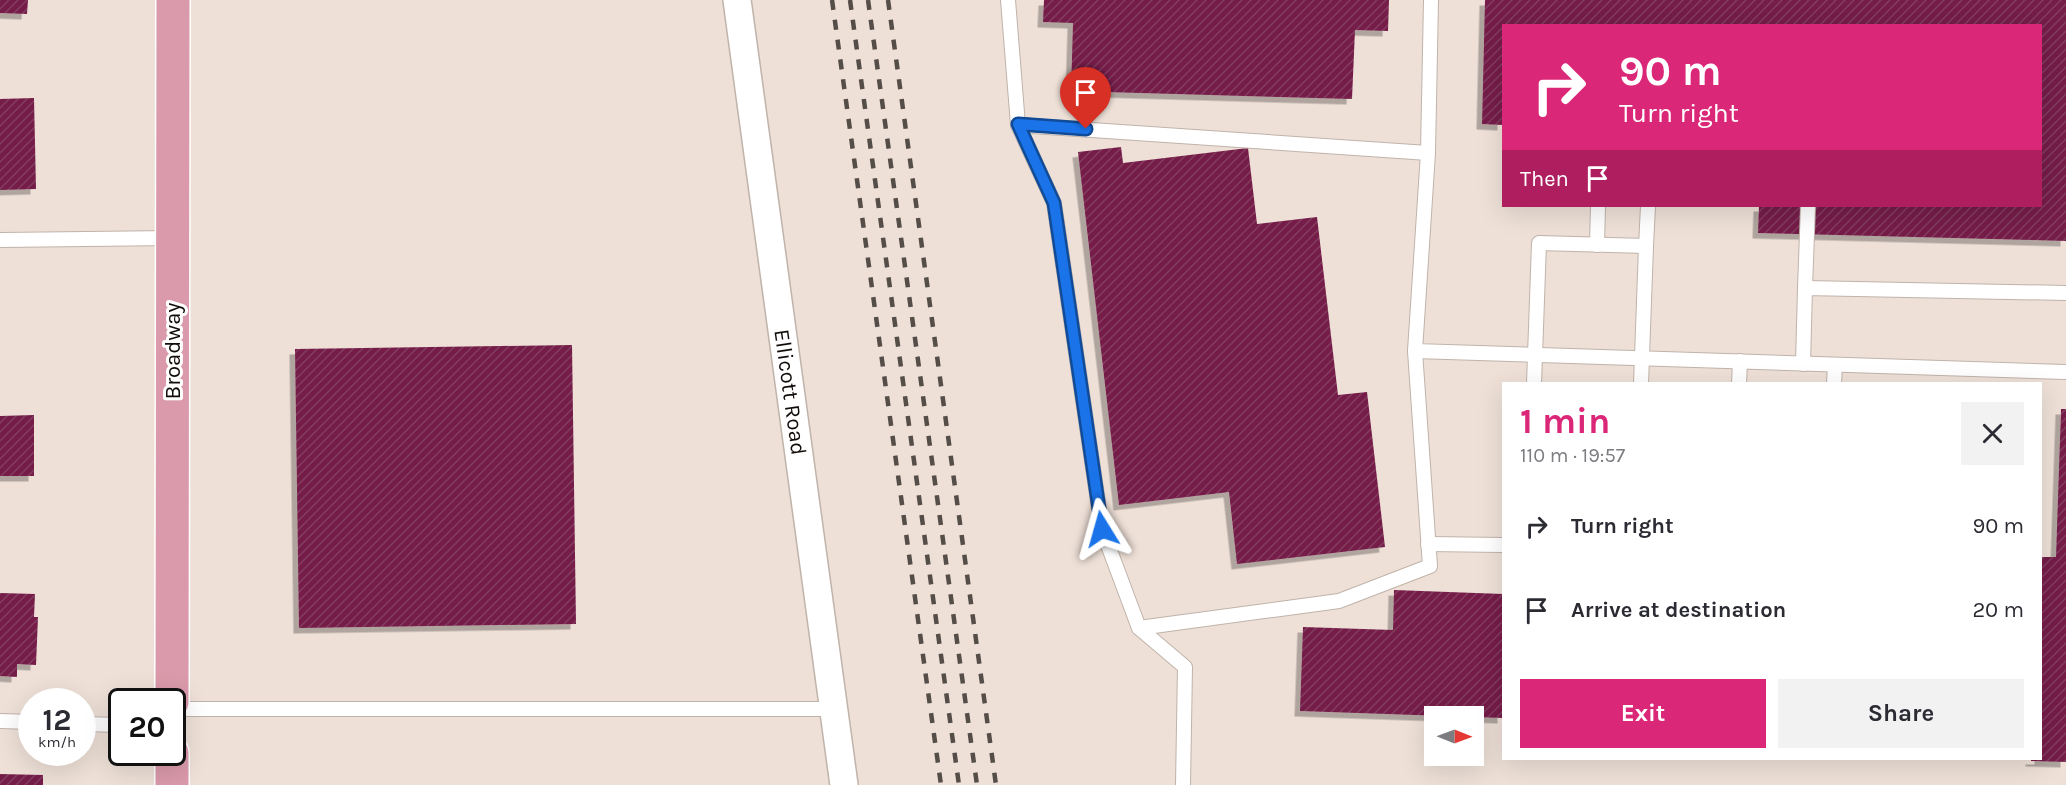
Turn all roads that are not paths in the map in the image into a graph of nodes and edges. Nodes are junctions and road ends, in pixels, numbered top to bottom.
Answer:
1 (173, 0) edge
2 (737, 0) edge
3 (1008, 0) edge
4 (1431, 0) edge
5 (1018, 124) junction
6 (1428, 153) junction
7 (1598, 207) edge
8 (1647, 207) edge
9 (1808, 207) edge
10 (173, 237) junction
11 (0, 240) edge
12 (1597, 244) junction
13 (1646, 246) junction
14 (1804, 288) junction
15 (2066, 293) edge
16 (1415, 351) junction
17 (1535, 355) junction
18 (1642, 358) junction
19 (1740, 361) junction
20 (1803, 364) junction
21 (1834, 364) junction
22 (2066, 372) edge
23 (1998, 377) edge
24 (1534, 382) edge
25 (1641, 382) edge
26 (1739, 382) edge
27 (1834, 382) edge
28 (1428, 544) junction
29 (1502, 545) edge
30 (1139, 628) junction
31 (172, 688) edge
32 (186, 709) edge
33 (834, 709) junction
34 (0, 721) edge
35 (18, 722) edge
36 (172, 766) edge
37 (172, 785) edge
38 (844, 785) edge
39 (1183, 785) edge

1 - 10 highway, Broadway
2 - 33 street, Ellicott Road
3 - 5 lane
4 - 6 lane
5 - 6 lane
5 - 30 lane
6 - 16 lane
7 - 12 lane
8 - 13 lane
9 - 14 lane
10 - 11 lane
10 - 31 highway, Broadway
12 - 13 lane
12 - 17 lane
13 - 18 lane
14 - 15 lane
14 - 20 lane
16 - 17 lane
16 - 28 lane
17 - 18 lane
17 - 24 lane
18 - 19 lane
18 - 25 lane
19 - 20 lane
19 - 26 lane
20 - 21 lane
21 - 23 lane
21 - 27 lane
22 - 23 lane
28 - 29 lane
28 - 30 lane
30 - 39 lane
32 - 33 lane
33 - 38 street, Ellicott Road
34 - 35 lane
36 - 37 highway

